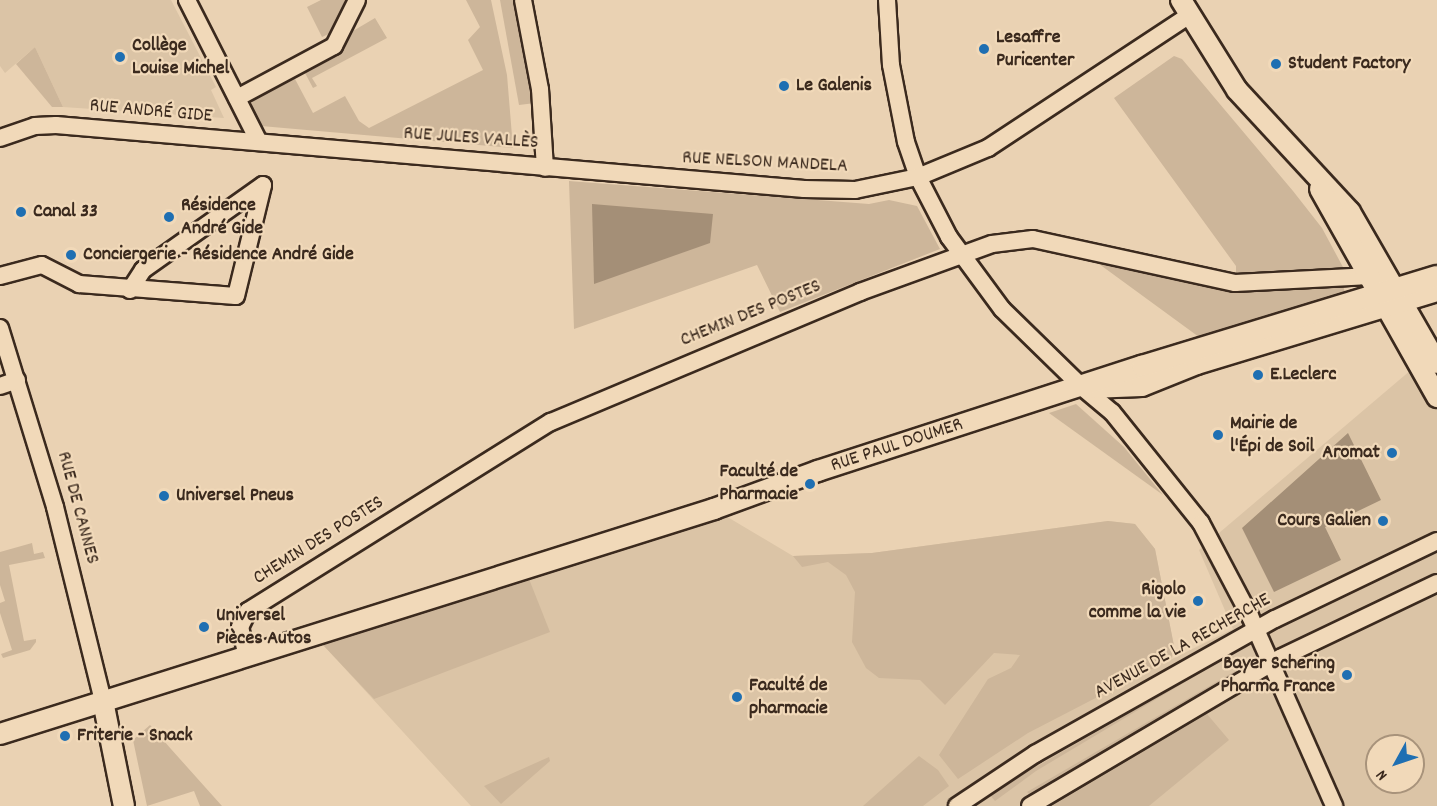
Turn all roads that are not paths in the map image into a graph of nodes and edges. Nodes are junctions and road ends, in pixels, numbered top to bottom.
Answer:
1 (188, 0) edge
2 (357, 0) edge
3 (523, 0) edge
4 (887, 0) edge
5 (1184, 8) edge
6 (237, 98) junction
7 (0, 138) edge
8 (259, 142) junction
9 (300, 146) joint
10 (1297, 158) junction
11 (545, 168) junction
12 (918, 177) junction
13 (960, 255) junction
14 (0, 276) edge
15 (1437, 276) edge
16 (130, 290) junction
17 (1437, 291) edge
18 (1387, 293) junction
19 (0, 328) edge
20 (1437, 363) edge
21 (17, 380) junction
22 (0, 386) edge
23 (1082, 387) junction
24 (1437, 397) edge
25 (1437, 541) edge
26 (1437, 583) edge
27 (1256, 630) junction
28 (247, 657) junction
29 (1272, 663) junction
30 (102, 701) junction
31 (0, 734) edge
32 (124, 806) edge
33 (958, 806) edge
34 (1030, 806) edge
35 (1334, 806) edge

1 - 6 street
2 - 6 street
3 - 11 street, RUE JULES VALLÈS
4 - 12 street
5 - 10 main road
5 - 12 street, RUE NELSON MANDELA
6 - 8 street
7 - 8 street, RUE ANDRÉ GIDE
8 - 9 street, RUE ANDRÉ GIDE
9 - 11 street, RUE JULES VALLÈS
10 - 18 main road
10 - 18 main road
11 - 12 street, RUE NELSON MANDELA
12 - 13 street
13 - 18 street, CHEMIN DES POSTES
13 - 23 street
13 - 28 street, CHEMIN DES POSTES
14 - 16 street
15 - 18 main road, RUE PAUL DOUMER
16 - 16 street
17 - 18 main road, RUE PAUL DOUMER
18 - 20 main road
18 - 23 main road, RUE PAUL DOUMER
18 - 24 main road
19 - 21 street, RUE DE CANNES
21 - 22 street
21 - 30 street, RUE DE CANNES
23 - 27 street
23 - 28 main road, RUE PAUL DOUMER
25 - 27 street, AVENUE DE LA RECHERCHE
26 - 29 street
27 - 29 street
27 - 33 street, AVENUE DE LA RECHERCHE
28 - 30 main road, RUE PAUL DOUMER
29 - 34 street
29 - 35 street
30 - 31 main road, RUE PAUL DOUMER
30 - 32 main road

